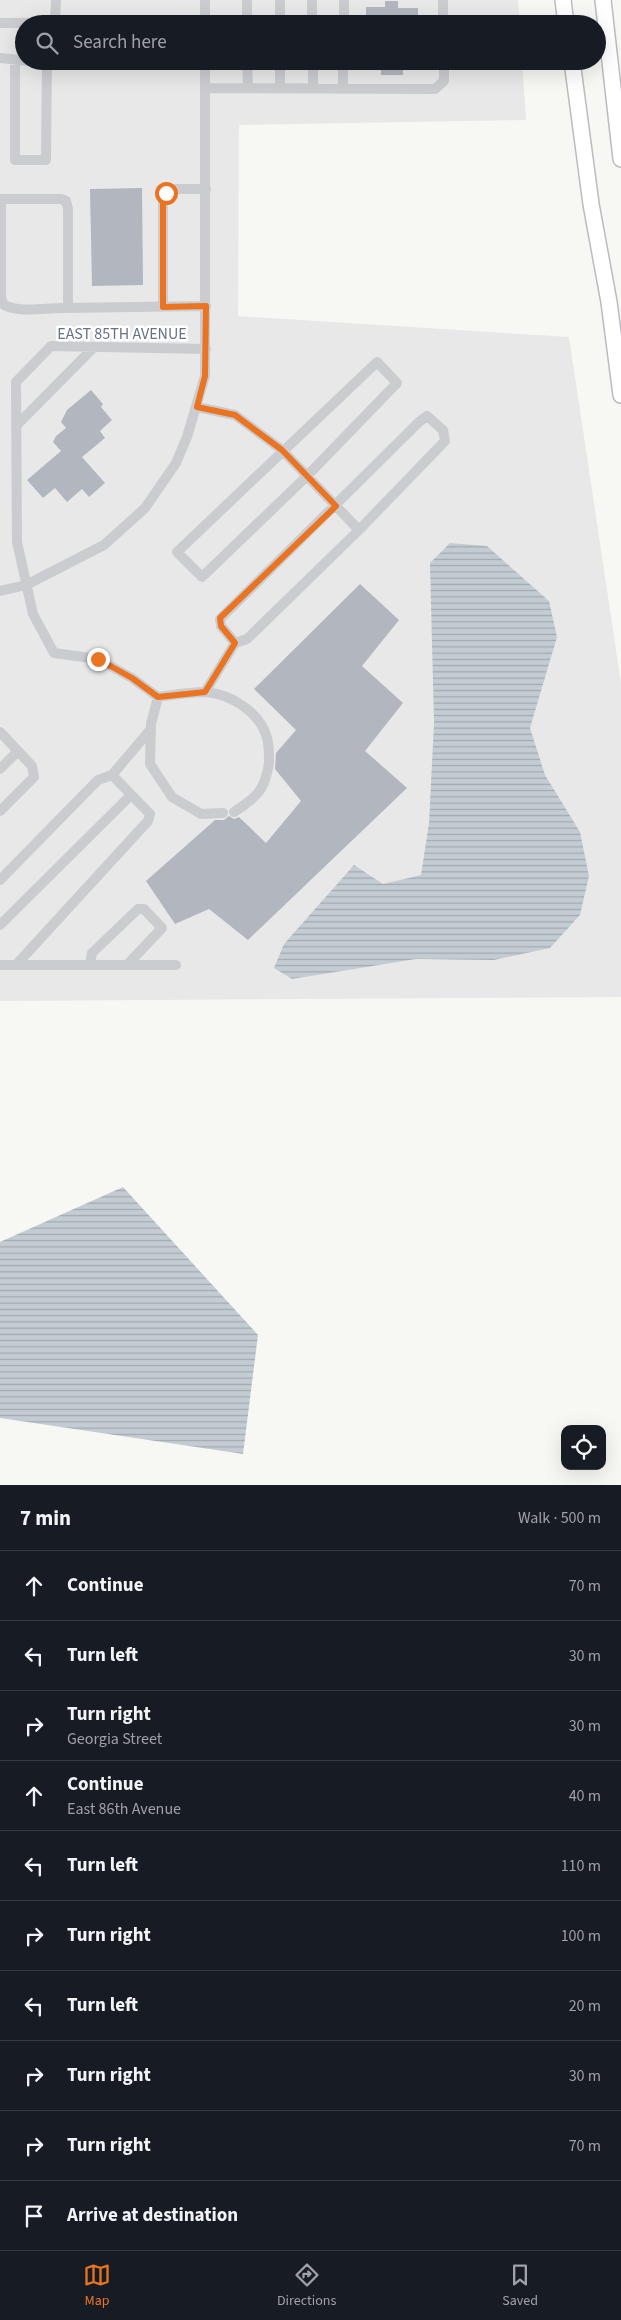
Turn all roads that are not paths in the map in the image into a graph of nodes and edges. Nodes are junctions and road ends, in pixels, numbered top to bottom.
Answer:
1 (56, 0) edge
2 (206, 0) edge
3 (247, 0) edge
4 (280, 0) edge
5 (312, 0) edge
6 (344, 0) edge
7 (443, 0) edge
8 (603, 0) edge
9 (563, 2) edge
10 (55, 15) edge
11 (205, 15) edge
12 (247, 15) edge
13 (280, 15) edge
14 (312, 15) edge
15 (344, 15) edge
16 (443, 15) edge
17 (565, 15) edge
18 (605, 15) edge
19 (0, 23) edge
20 (15, 23) edge
21 (606, 26) edge
22 (0, 58) edge
23 (15, 61) joint
24 (15, 70) edge
25 (15, 70) edge
26 (47, 70) edge
27 (206, 70) edge
28 (248, 70) edge
29 (280, 70) edge
30 (312, 70) edge
31 (343, 70) edge
32 (444, 70) edge
33 (573, 70) edge
34 (206, 88) junction
35 (248, 88) junction
36 (280, 88) junction
37 (313, 88) junction
38 (343, 89) junction
39 (621, 159) edge
40 (206, 189) junction
41 (206, 306) junction
42 (163, 307) junction
43 (68, 308) junction
44 (94, 347) junction
45 (206, 349) junction
46 (621, 395) edge
47 (197, 407) junction
48 (16, 426) junction
49 (282, 450) junction
50 (307, 476) junction
51 (336, 506) junction
52 (359, 530) junction
53 (26, 585) junction
54 (0, 590) edge
55 (235, 643) junction
56 (205, 692) junction
57 (158, 697) junction
58 (150, 729) junction
59 (0, 732) edge
60 (18, 751) junction
61 (0, 769) edge
62 (112, 775) junction
63 (131, 795) junction
64 (0, 811) edge
65 (234, 812) dead end
66 (223, 813) dead end
67 (0, 880) edge
68 (0, 925) edge
69 (176, 964) dead end
70 (0, 965) edge
71 (16, 965) junction
72 (90, 965) junction
73 (127, 965) junction

1 - 10 street
2 - 11 street
3 - 12 street
4 - 13 street
5 - 14 street
6 - 15 street
7 - 16 street
8 - 18 highway
9 - 17 highway
19 - 20 street
21 - 39 highway
22 - 23 street
23 - 25 street
24 - 26 street
27 - 34 street
28 - 35 street
29 - 36 street
30 - 37 street
31 - 38 street
32 - 38 street
33 - 46 highway
34 - 35 street
34 - 40 street
35 - 36 street
36 - 37 street
37 - 38 street
40 - 41 street
40 - 42 street
41 - 42 street
41 - 45 street
42 - 43 street
43 - 43 street
44 - 45 street, EAST 85TH AVENUE
44 - 48 street
44 - 48 street, EAST 85TH AVENUE
45 - 47 street
47 - 49 street
47 - 53 street
48 - 53 street, EAST 85TH AVENUE
49 - 50 street
49 - 50 street
49 - 50 street
50 - 51 street
51 - 52 street
51 - 52 street
51 - 55 street
52 - 55 street
53 - 54 street
53 - 57 street, EAST 85TH AVENUE
55 - 56 street
56 - 57 street
56 - 65 street
57 - 58 street
58 - 62 street
58 - 66 street
59 - 60 street
60 - 61 street
60 - 64 street
62 - 63 street
62 - 67 street
63 - 68 street
63 - 71 street
69 - 73 street
70 - 71 street
71 - 72 street
72 - 73 street
72 - 73 street

